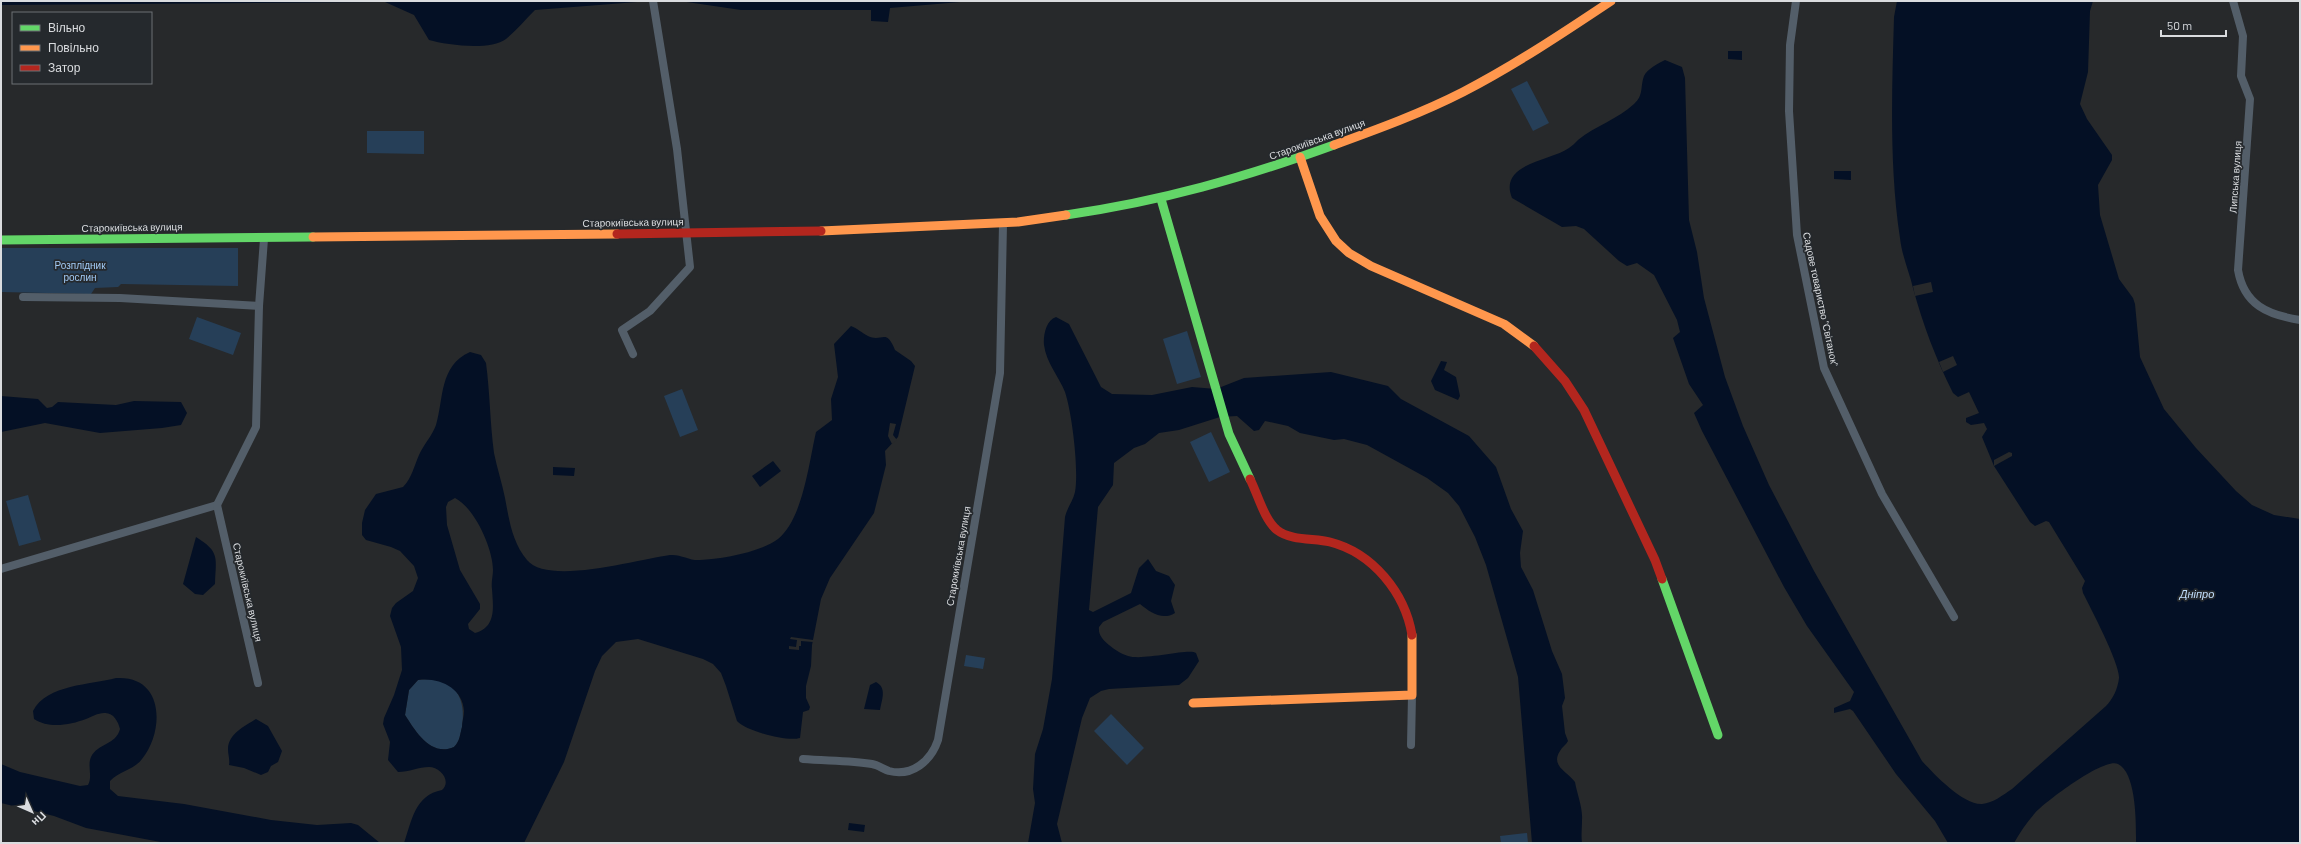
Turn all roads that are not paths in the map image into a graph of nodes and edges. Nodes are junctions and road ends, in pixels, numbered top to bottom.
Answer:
1 (653, 1) edge
2 (1611, 1) edge
3 (1796, 1) edge
4 (2233, 1) edge
5 (1300, 157) junction
6 (1161, 199) junction
7 (1003, 224) junction
8 (687, 232) junction
9 (264, 239) junction
10 (1, 240) edge
11 (22, 297) dead end
12 (259, 306) junction
13 (2300, 320) edge
14 (633, 354) dead end
15 (217, 505) junction
16 (1, 569) edge
17 (1954, 617) dead end
18 (258, 684) dead end
19 (1412, 695) junction
20 (1193, 703) dead end
21 (1718, 735) dead end
22 (1411, 745) dead end
23 (803, 759) dead end

1 - 8 street
2 - 5 street, Старокиївська вулиця
3 - 17 street, Садове товариство "Світанок"
4 - 13 street, Липська вулиця
5 - 6 street, Старокиївська вулиця
5 - 21 street
6 - 7 street, Старокиївська вулиця
6 - 19 street
7 - 8 street, Старокиївська вулиця
7 - 23 street, Старокиївська вулиця
8 - 9 street, Старокиївська вулиця
8 - 14 street
9 - 10 street, Старокиївська вулиця
9 - 12 street
11 - 12 street
12 - 15 street
15 - 16 street
15 - 18 street, Старокиївська вулиця
19 - 20 street
19 - 22 street

